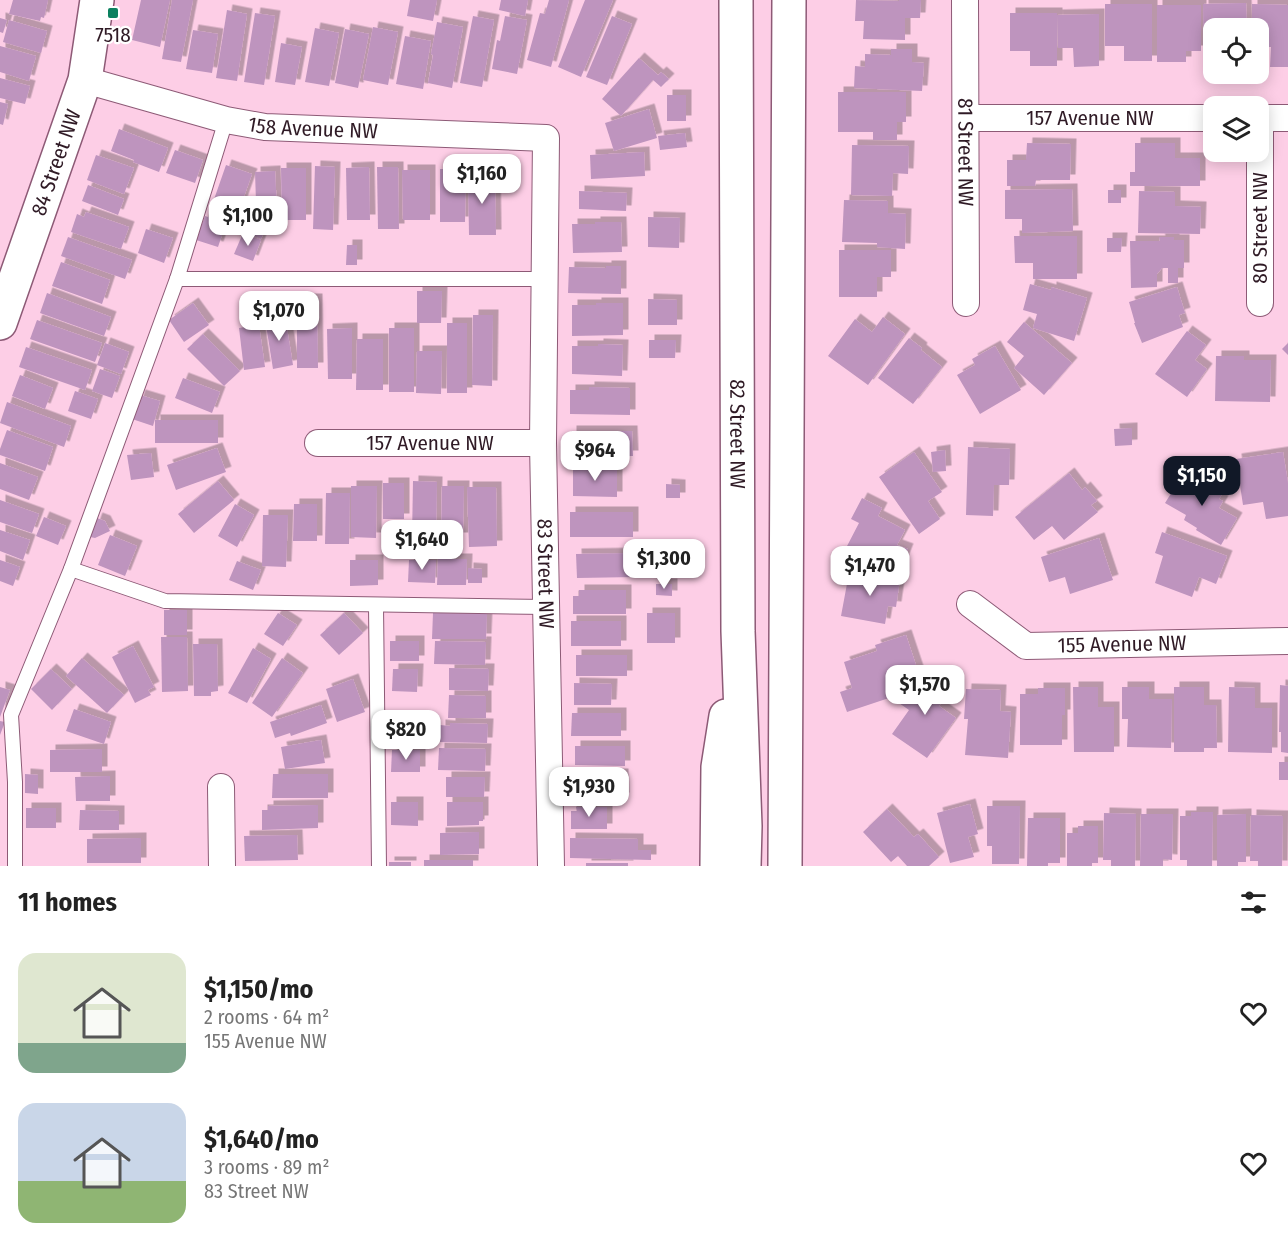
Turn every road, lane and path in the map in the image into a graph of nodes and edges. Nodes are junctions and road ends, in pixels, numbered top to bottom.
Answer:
1 (97, 0) edge
2 (736, 0) edge
3 (789, 0) edge
4 (965, 0) edge
5 (85, 80) junction
6 (1288, 117) edge
7 (966, 118) junction
8 (1203, 118) edge
9 (1269, 118) edge
10 (226, 120) junction
11 (546, 138) joint
12 (1259, 162) edge
13 (177, 279) junction
14 (544, 279) junction
15 (966, 303) dead end
16 (1260, 303) dead end
17 (0, 323) edge
18 (318, 443) dead end
19 (543, 443) junction
20 (71, 569) junction
21 (970, 604) dead end
22 (376, 606) junction
23 (546, 607) junction
24 (738, 631) junction
25 (1288, 641) edge
26 (0, 780) edge
27 (15, 782) junction
28 (222, 787) dead end
29 (15, 866) edge
30 (222, 866) edge
31 (379, 866) edge
32 (551, 866) edge
33 (717, 866) edge
34 (744, 866) edge
35 (785, 866) edge

1 - 5 main road, 84 Street NW
2 - 24 main road, 82 Street NW
3 - 35 main road
4 - 7 street, 81 Street NW
5 - 10 street, 158 Avenue NW
5 - 17 main road, 84 Street NW
6 - 9 street
7 - 8 street, 157 Avenue NW
7 - 15 street, 81 Street NW
10 - 11 street, 158 Avenue NW
10 - 13 lane
11 - 14 street, 83 Street NW
12 - 16 street, 80 Street NW
13 - 14 lane
13 - 20 lane
14 - 19 street, 83 Street NW
18 - 19 street, 157 Avenue NW
19 - 23 street, 83 Street NW
20 - 22 lane
20 - 27 lane
21 - 25 street, 155 Avenue NW
22 - 23 lane
22 - 31 lane
23 - 32 street, 83 Street NW
24 - 33 main road
24 - 34 main road, 82 Street NW
26 - 27 lane
27 - 29 lane
28 - 30 street

